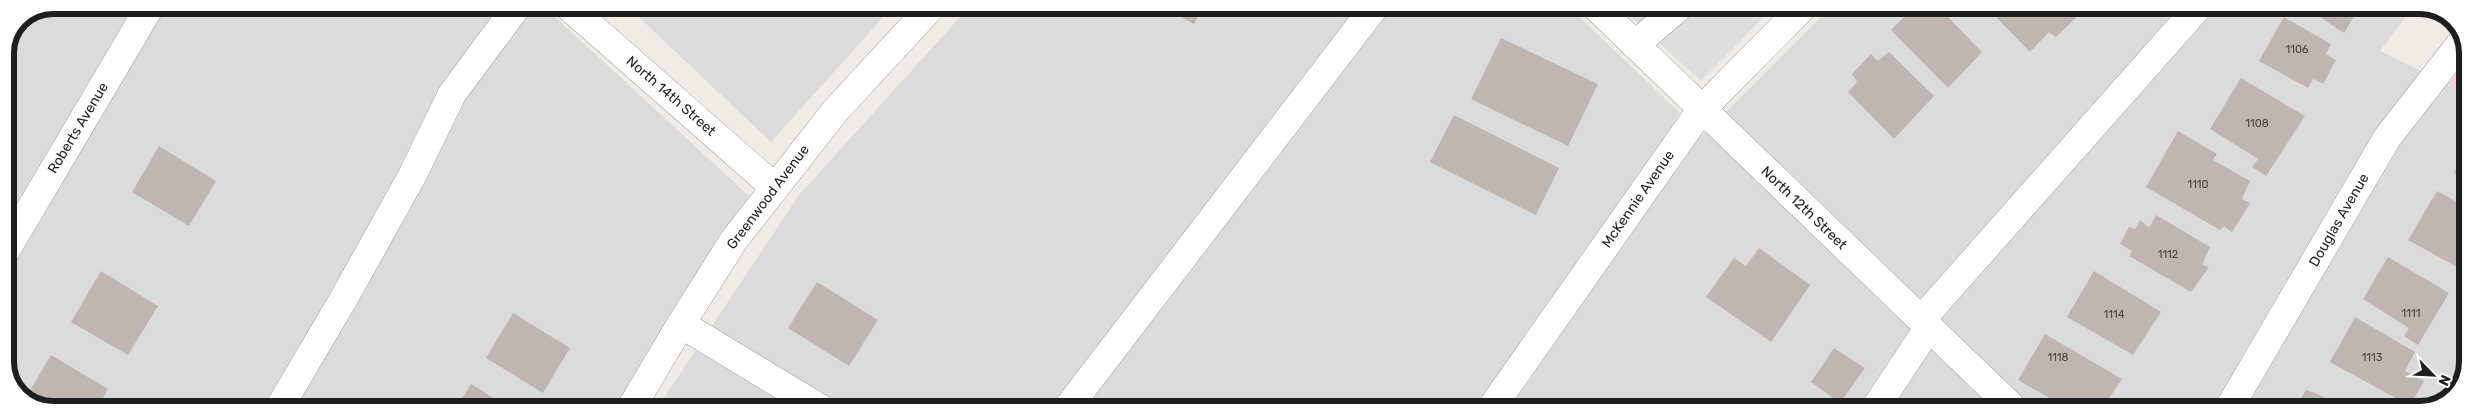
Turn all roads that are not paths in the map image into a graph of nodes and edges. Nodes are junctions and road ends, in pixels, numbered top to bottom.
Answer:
1 (146, 14) edge
2 (511, 14) edge
3 (577, 14) edge
4 (925, 14) edge
5 (1369, 14) edge
6 (1603, 14) edge
7 (1671, 14) edge
8 (1796, 14) edge
9 (2192, 14) edge
10 (1636, 45) junction
11 (2459, 45) edge
12 (1701, 110) junction
13 (774, 187) junction
14 (14, 237) edge
15 (1925, 323) junction
16 (681, 324) junction
17 (283, 401) edge
18 (635, 401) edge
19 (808, 401) edge
20 (1073, 401) edge
21 (1496, 401) edge
22 (1879, 401) edge
23 (2006, 401) edge
24 (2233, 401) edge

1 - 14 street, Roberts Avenue
2 - 17 street
3 - 13 street, North 14th Street
4 - 13 street, Greenwood Avenue
5 - 20 street
6 - 10 street, North 12th Street
7 - 10 street
8 - 12 street, McKennie Avenue
9 - 15 street
10 - 12 street, North 12th Street
11 - 24 street, Douglas Avenue
12 - 15 street, North 12th Street
12 - 21 street, McKennie Avenue
13 - 16 street, Greenwood Avenue
15 - 22 street
15 - 23 street, North 12th Street
16 - 18 street, Greenwood Avenue
16 - 19 street

